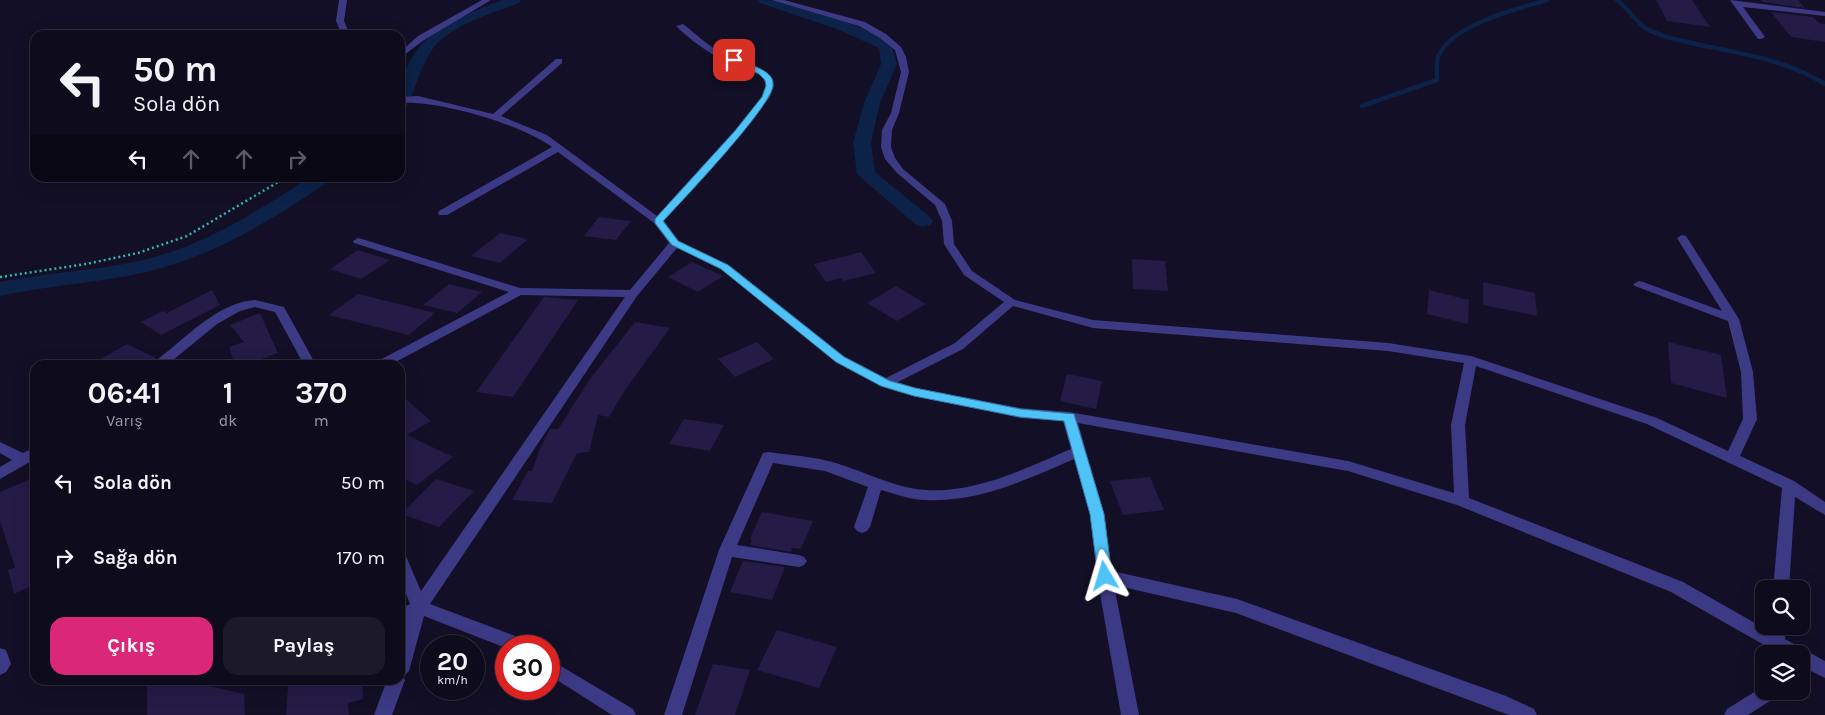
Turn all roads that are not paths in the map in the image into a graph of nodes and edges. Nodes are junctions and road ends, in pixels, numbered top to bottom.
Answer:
1 (343, 0) edge
2 (487, 0) edge
3 (776, 0) edge
4 (1736, 2) edge
5 (1825, 14) edge
6 (680, 26) dead end
7 (344, 30) edge
8 (1761, 37) dead end
9 (405, 52) edge
10 (559, 61) dead end
11 (405, 100) edge
12 (495, 117) junction
13 (558, 148) junction
14 (443, 212) dead end
15 (658, 221) junction
16 (1682, 238) dead end
17 (358, 242) dead end
18 (675, 243) junction
19 (1639, 284) dead end
20 (519, 291) junction
21 (633, 294) junction
22 (1011, 302) junction
23 (1732, 319) junction
24 (166, 360) edge
25 (307, 360) edge
26 (389, 360) edge
27 (1471, 360) junction
28 (886, 383) junction
29 (1069, 417) junction
30 (0, 447) edge
31 (1080, 451) junction
32 (30, 455) edge
33 (1732, 458) junction
34 (22, 459) junction
35 (0, 474) edge
36 (876, 484) junction
37 (1789, 485) junction
38 (1462, 501) junction
39 (1825, 508) edge
40 (862, 528) dead end
41 (726, 550) junction
42 (799, 561) dead end
43 (405, 571) edge
44 (1105, 576) junction
45 (1782, 580) edge
46 (419, 607) junction
47 (405, 614) edge
48 (1755, 624) edge
49 (1777, 635) edge
50 (495, 637) edge
51 (1787, 645) edge
52 (0, 654) edge
53 (405, 654) edge
54 (0, 667) edge
55 (560, 673) edge
56 (394, 685) edge
57 (1756, 700) edge
58 (383, 715) edge
59 (627, 715) edge
60 (673, 715) edge
61 (1130, 715) edge
62 (1528, 715) edge
63 (1733, 715) edge

1 - 7 street
2 - 9 street
3 - 22 street
4 - 5 street
4 - 8 street
6 - 15 street
10 - 12 street
11 - 12 street
12 - 13 street
13 - 14 street
13 - 15 street
15 - 18 street
16 - 23 street
17 - 20 street
18 - 21 street
18 - 28 street
19 - 23 street
20 - 21 street
20 - 26 street
21 - 46 street
22 - 27 street
22 - 28 street
23 - 33 street
24 - 25 street
27 - 33 street
27 - 38 street
28 - 29 street
29 - 31 street
29 - 38 street
30 - 34 street
31 - 36 street
31 - 44 street
32 - 34 street
33 - 37 street
34 - 35 street
36 - 40 street
36 - 41 street
37 - 39 street
37 - 45 street
38 - 48 street
41 - 42 street
41 - 60 street
43 - 46 street
44 - 61 street
44 - 62 street
46 - 47 street
46 - 50 street
46 - 53 street
49 - 51 street
52 - 54 street
55 - 59 street
56 - 58 street
57 - 63 street

